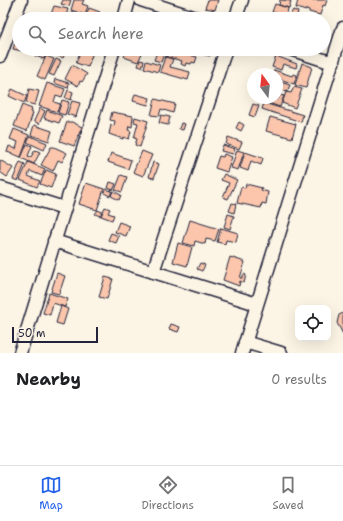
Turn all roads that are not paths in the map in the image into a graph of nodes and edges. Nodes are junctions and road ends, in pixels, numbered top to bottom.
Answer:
1 (21, 0) edge
2 (130, 0) edge
3 (141, 0) edge
4 (242, 0) edge
5 (16, 12) edge
6 (126, 12) edge
7 (178, 12) edge
8 (238, 12) edge
9 (12, 24) edge
10 (343, 28) edge
11 (0, 56) edge
12 (112, 56) edge
13 (224, 56) edge
14 (311, 56) edge
15 (332, 63) junction
16 (0, 188) edge
17 (64, 208) junction
18 (54, 241) junction
19 (154, 272) junction
20 (257, 304) junction
21 (244, 348) edge
22 (20, 353) edge
23 (281, 353) edge

1 - 5 street
2 - 6 street
3 - 7 street
4 - 8 street
9 - 11 street
10 - 15 street
12 - 17 street
13 - 19 street
14 - 15 street
15 - 20 street
16 - 17 street
17 - 18 street
18 - 19 street
18 - 22 street
19 - 20 street
20 - 21 street
21 - 23 street

